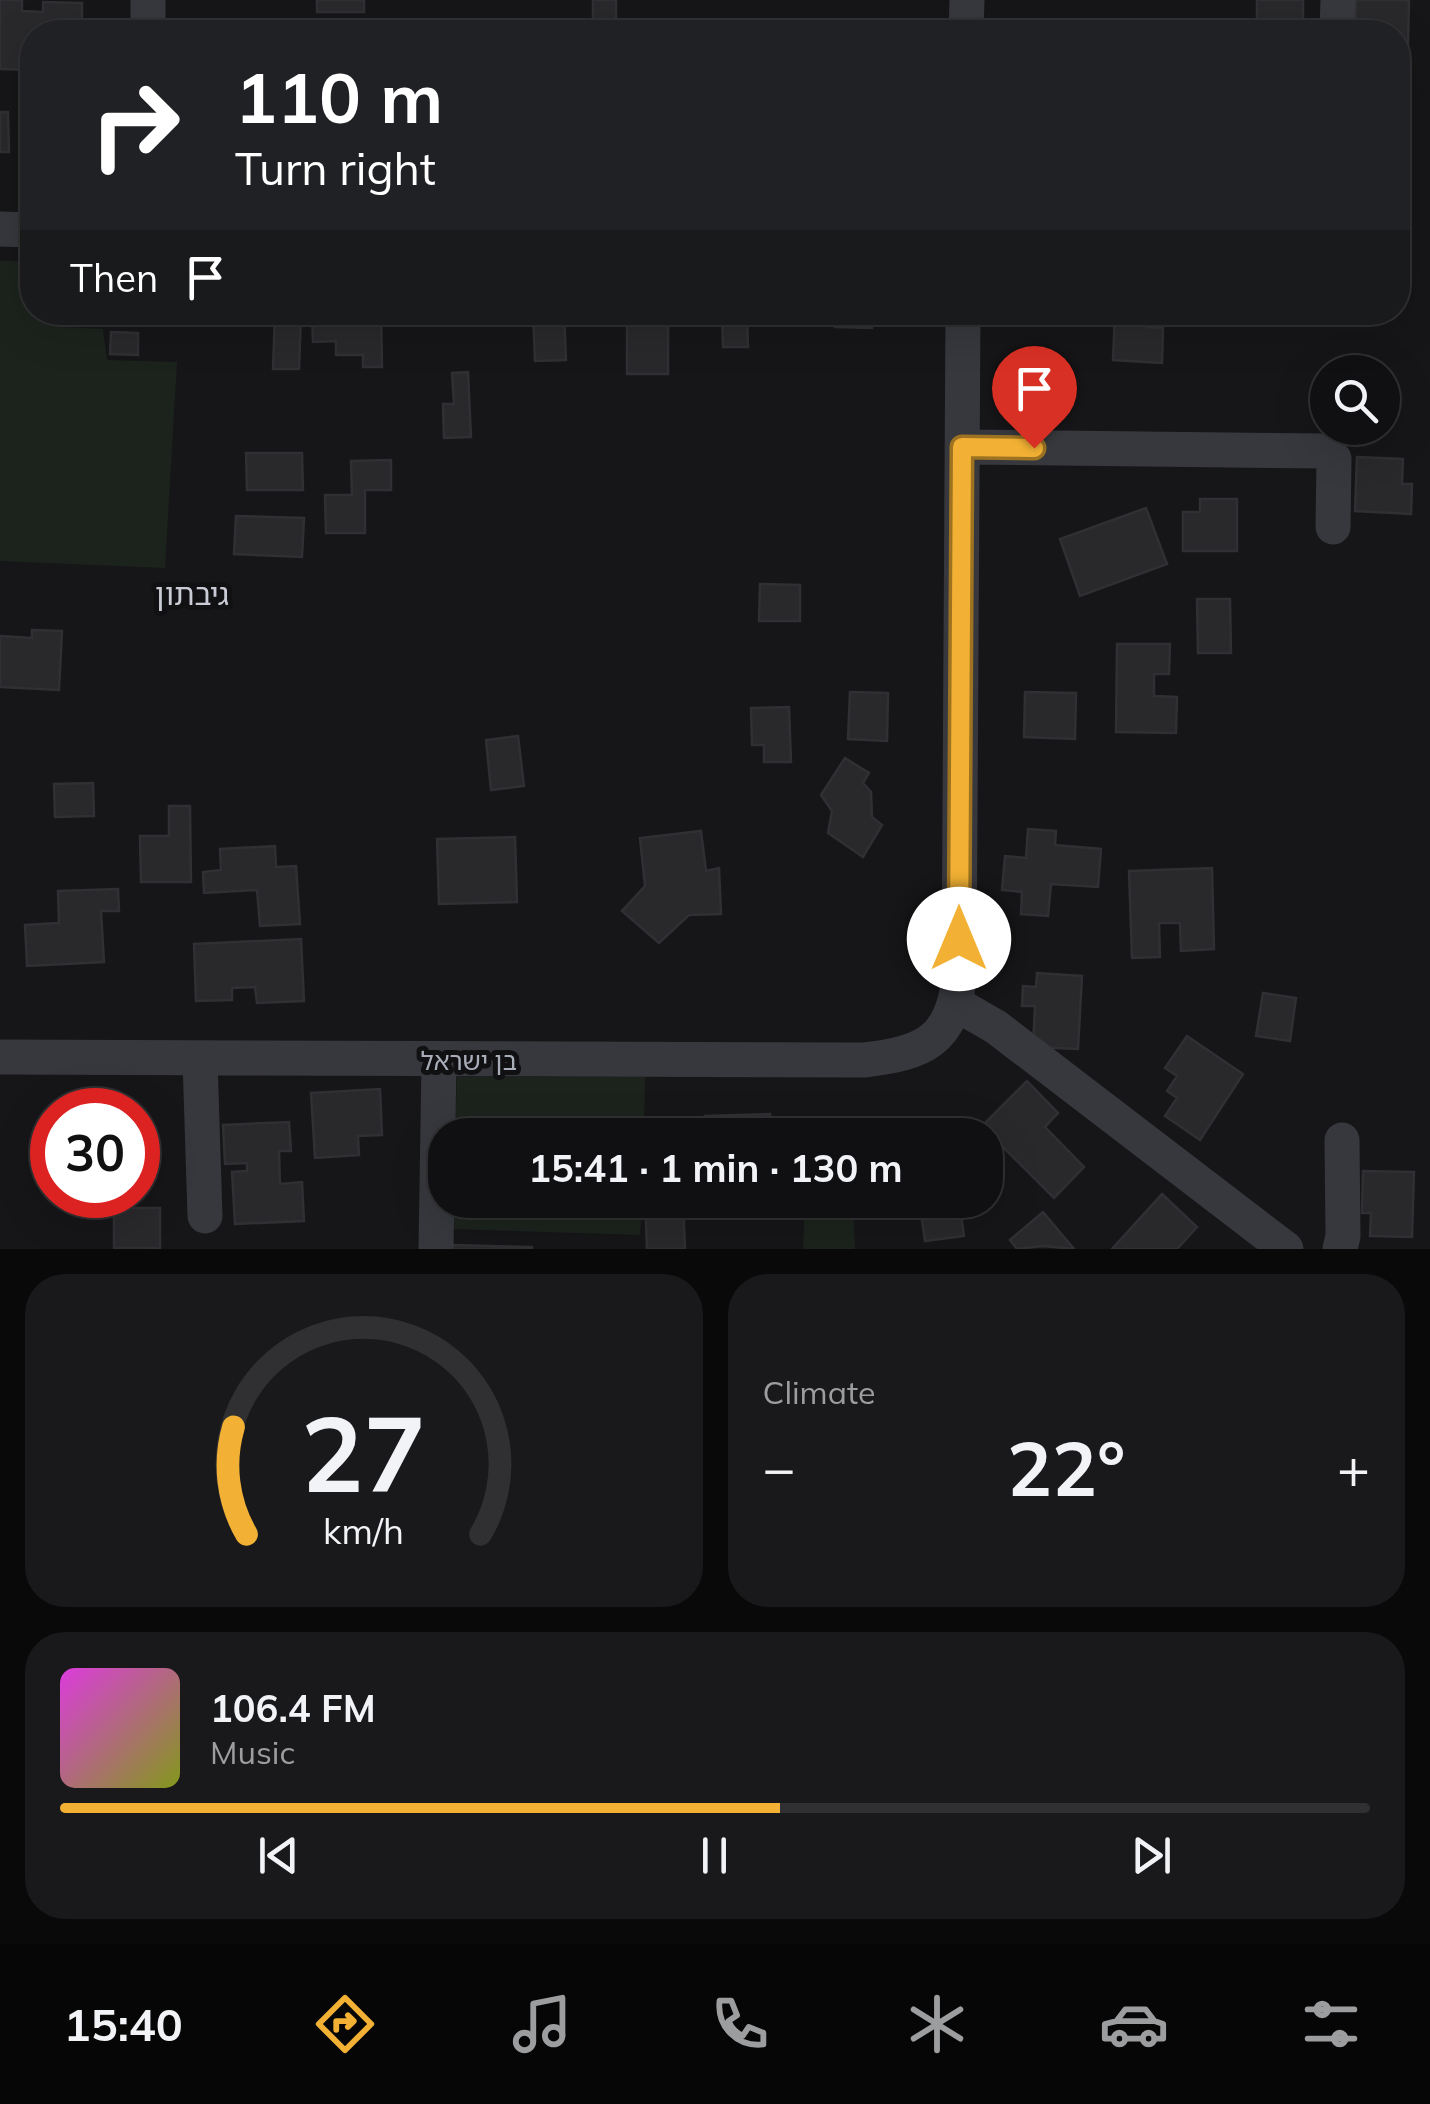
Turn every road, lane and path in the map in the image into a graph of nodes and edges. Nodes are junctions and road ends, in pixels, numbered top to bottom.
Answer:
1 (963, 325) edge
2 (962, 447) junction
3 (1333, 527) dead end
4 (956, 1004) junction
5 (0, 1057) edge
6 (200, 1060) junction
7 (439, 1060) junction
8 (1342, 1140) dead end
9 (205, 1216) dead end
10 (436, 1249) edge
11 (1286, 1249) edge
12 (1340, 1249) edge

1 - 2 street
2 - 3 street
2 - 4 street
4 - 7 street, בן ישראל
4 - 11 street
5 - 6 street, בן ישראל
6 - 7 street, בן ישראל
6 - 9 street
7 - 10 street
8 - 12 street

